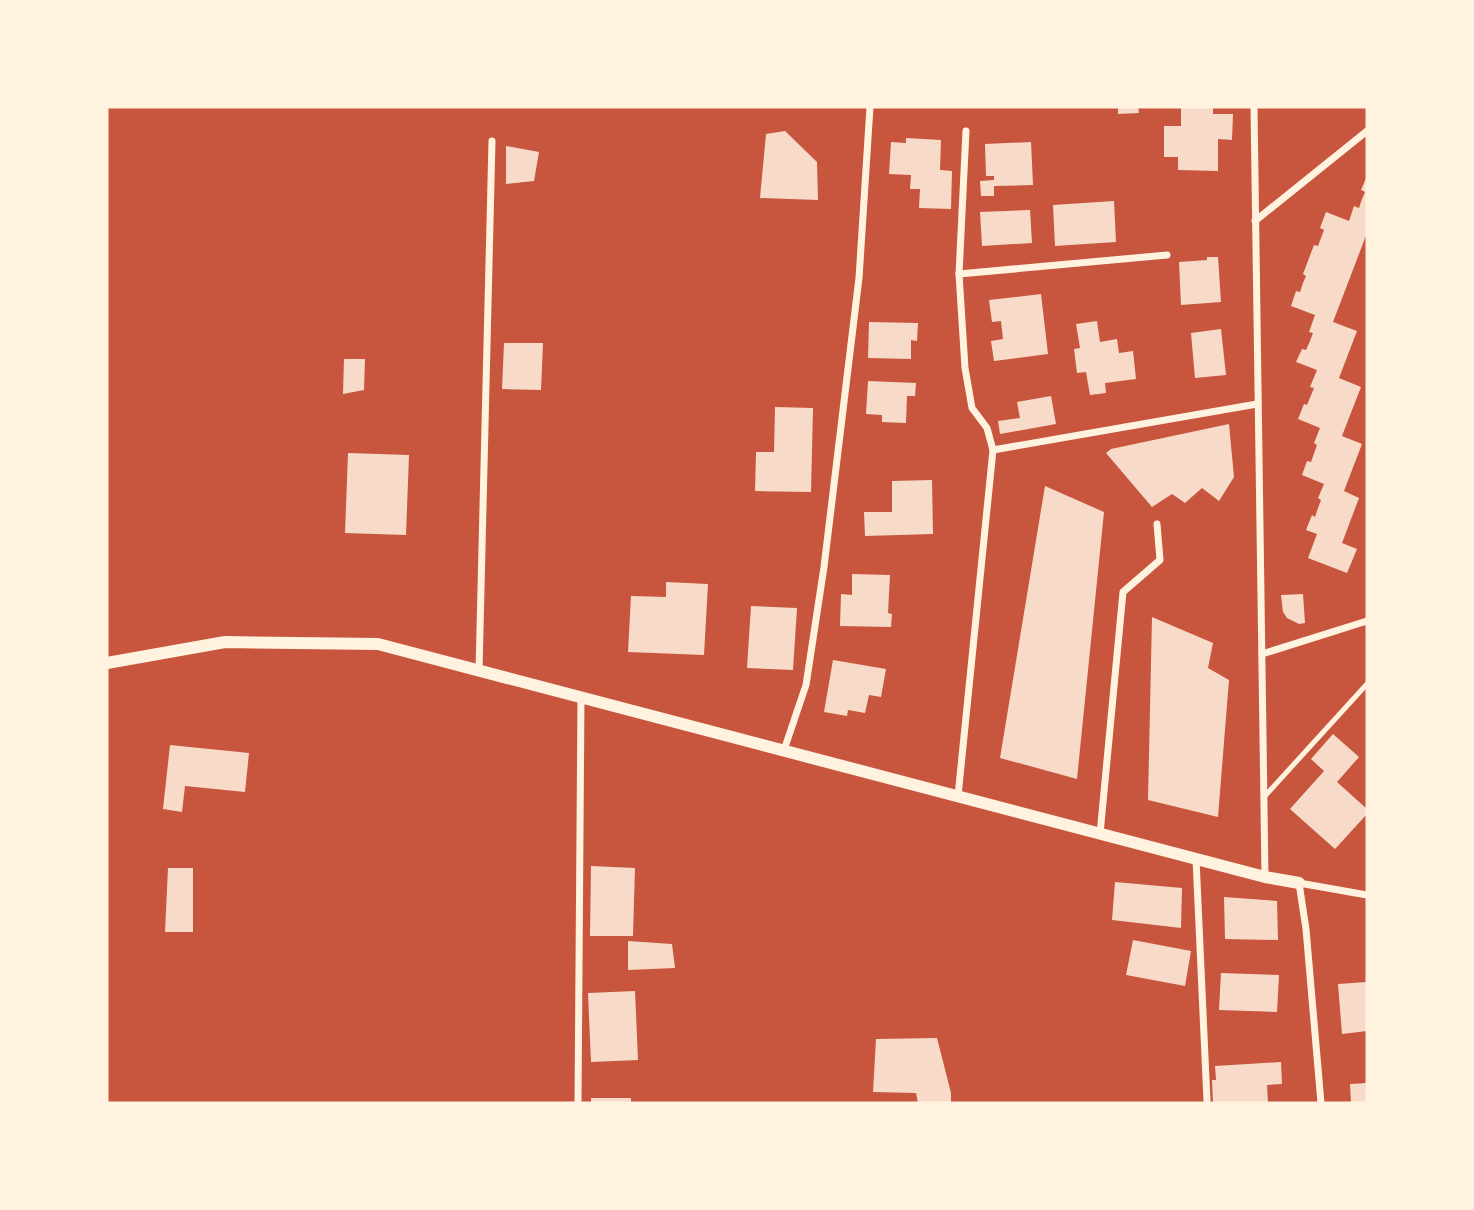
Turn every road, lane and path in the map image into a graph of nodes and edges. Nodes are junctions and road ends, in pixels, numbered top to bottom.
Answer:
1 (870, 107) edge
2 (1254, 107) edge
3 (966, 131) dead end
4 (1367, 131) edge
5 (492, 141) dead end
6 (1255, 221) junction
7 (1167, 255) dead end
8 (959, 274) junction
9 (1257, 404) junction
10 (993, 450) junction
11 (1157, 524) dead end
12 (1367, 621) edge
13 (1262, 654) junction
14 (107, 663) edge
15 (479, 670) junction
16 (1367, 684) edge
17 (581, 697) junction
18 (784, 750) junction
19 (958, 796) junction
20 (1264, 797) junction
21 (1100, 834) junction
22 (1196, 859) junction
23 (1265, 877) junction
24 (1299, 883) junction
25 (1367, 895) edge
26 (1207, 1101) dead end
27 (578, 1103) edge
28 (1321, 1103) edge

1 - 18 street
2 - 6 street
3 - 8 street
4 - 6 street
5 - 15 street
6 - 9 street
7 - 8 street
8 - 10 street
9 - 10 street
9 - 13 street
10 - 19 street
11 - 21 street
12 - 13 street
13 - 20 street
14 - 15 street
15 - 17 street
16 - 20 lane
17 - 18 street
17 - 27 street
18 - 19 street
19 - 21 street
20 - 23 street
21 - 22 street
22 - 23 street
22 - 26 street
23 - 24 street
24 - 25 street
24 - 28 street

